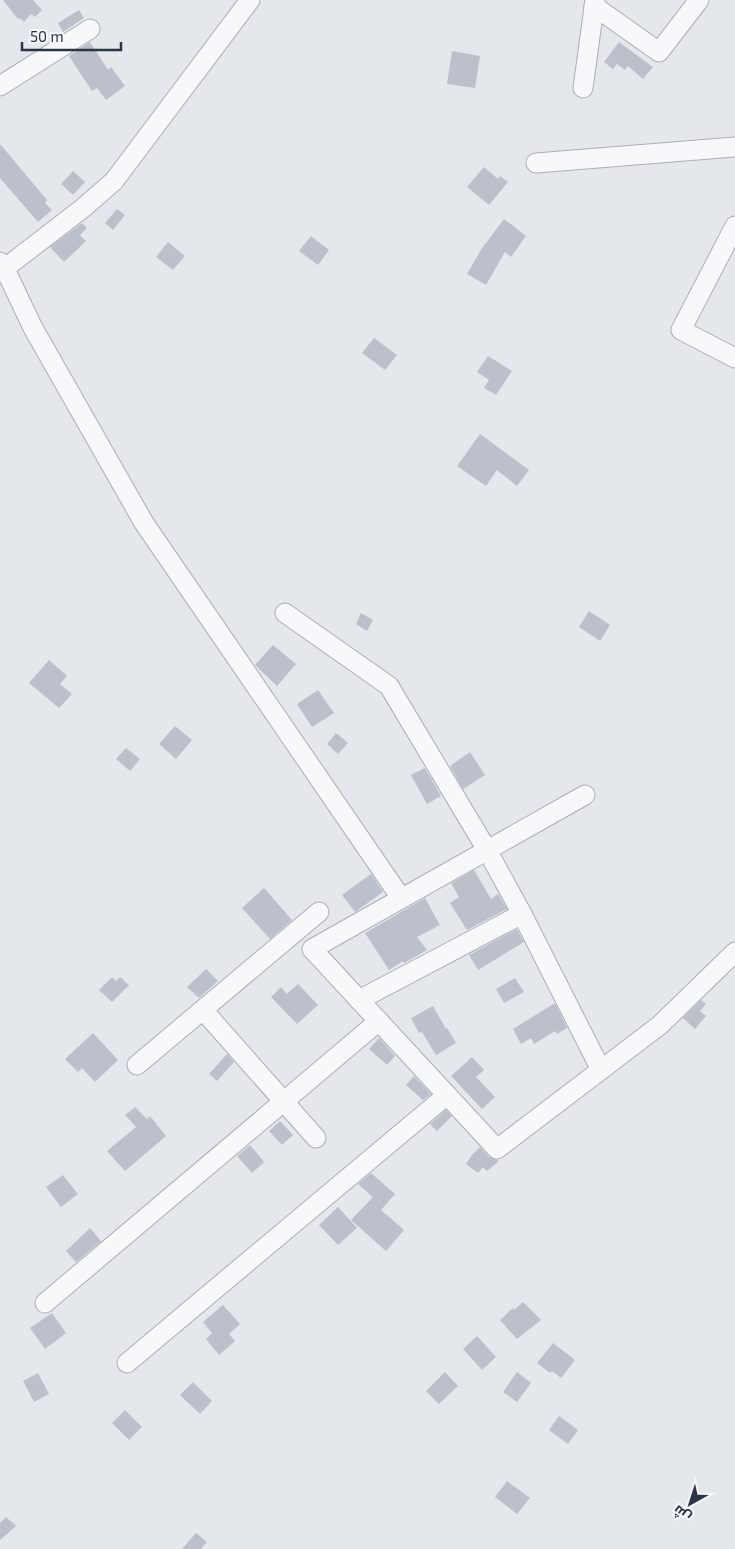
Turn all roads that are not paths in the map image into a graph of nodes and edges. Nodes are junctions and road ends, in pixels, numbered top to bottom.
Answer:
1 (250, 0) edge
2 (700, 0) edge
3 (594, 3) edge
4 (90, 29) dead end
5 (0, 86) edge
6 (583, 88) dead end
7 (735, 147) edge
8 (536, 163) dead end
9 (735, 226) edge
10 (2, 267) edge
11 (735, 358) edge
12 (285, 613) dead end
13 (586, 795) dead end
14 (487, 850) junction
15 (401, 898) junction
16 (320, 912) dead end
17 (522, 914) junction
18 (735, 952) edge
19 (359, 1000) junction
20 (203, 1010) junction
21 (379, 1021) junction
22 (137, 1065) dead end
23 (601, 1070) junction
24 (447, 1095) junction
25 (284, 1101) junction
26 (316, 1138) dead end
27 (45, 1303) dead end
28 (127, 1362) dead end

1 - 10 street
2 - 3 street
3 - 6 street
4 - 5 street
7 - 8 street
9 - 11 street
10 - 15 street
12 - 14 street
13 - 14 street
14 - 15 street
14 - 17 street
15 - 19 street
16 - 20 street
17 - 19 street
17 - 23 street
18 - 23 street
19 - 21 street
20 - 22 street
20 - 25 street
21 - 24 street
21 - 25 street
23 - 24 street
24 - 28 street
25 - 26 street
25 - 27 street

